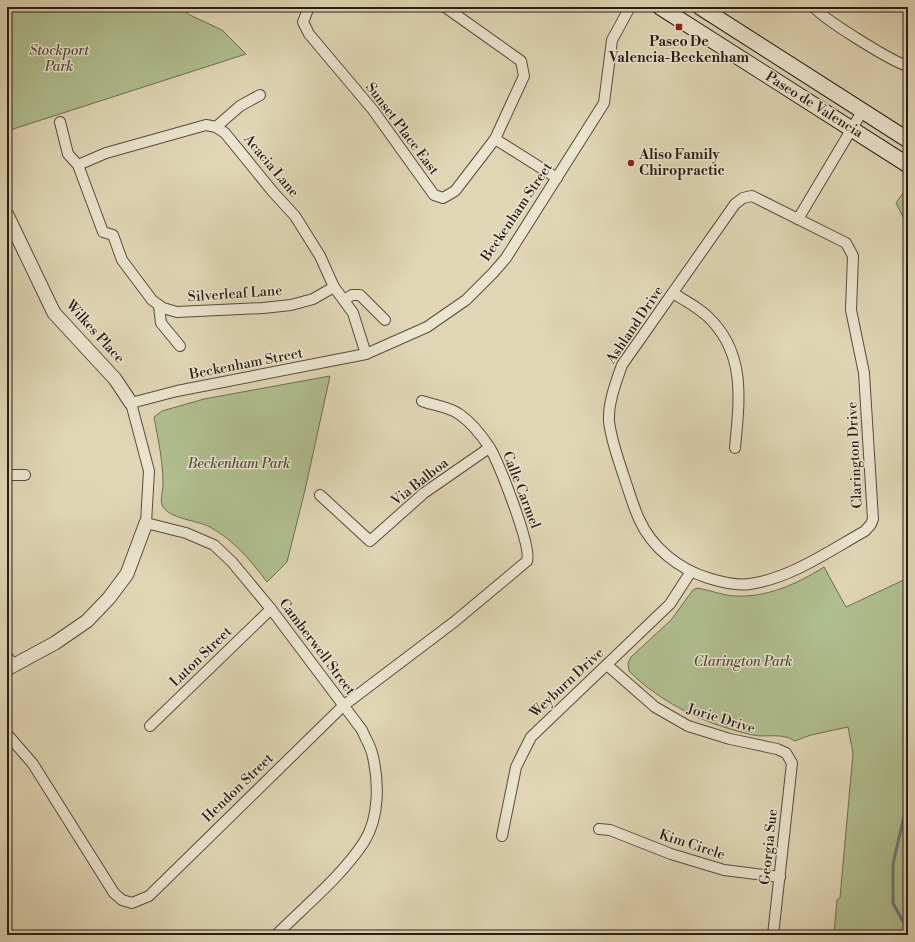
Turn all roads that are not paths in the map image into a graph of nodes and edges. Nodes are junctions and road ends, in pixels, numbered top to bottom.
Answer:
1 (309, 7) edge
2 (445, 7) edge
3 (630, 7) edge
4 (660, 7) edge
5 (700, 7) edge
6 (814, 7) edge
7 (908, 66) edge
8 (260, 95) dead end
9 (863, 110) junction
10 (60, 122) dead end
11 (216, 127) junction
12 (851, 128) junction
13 (495, 139) junction
14 (908, 140) edge
15 (78, 165) junction
16 (908, 166) edge
17 (557, 178) junction
18 (7, 215) edge
19 (798, 219) junction
20 (334, 287) junction
21 (674, 293) junction
22 (344, 300) junction
23 (159, 306) junction
24 (385, 320) dead end
25 (180, 346) dead end
26 (366, 354) junction
27 (422, 401) dead end
28 (131, 403) junction
29 (490, 448) junction
30 (735, 448) dead end
31 (7, 475) edge
32 (25, 475) dead end
33 (320, 495) dead end
34 (146, 523) junction
35 (528, 556) joint
36 (690, 573) junction
37 (271, 609) junction
38 (9, 663) edge
39 (607, 665) junction
40 (343, 706) junction
41 (150, 726) dead end
42 (7, 734) edge
43 (792, 763) joint
44 (599, 829) dead end
45 (502, 836) dead end
46 (780, 877) junction
47 (276, 935) edge
48 (773, 935) edge

1 - 13 street, Sunset Place East
2 - 13 street, Sunset Place East
3 - 17 street, Beckenham Street
4 - 12 main road, Paseo de Valencia
5 - 9 main road, Paseo de Valencia
6 - 7 street
8 - 11 street
9 - 12 street
9 - 14 main road, Paseo de Valencia
10 - 15 street
11 - 15 street
11 - 20 street, Acacia Lane
12 - 16 main road, Paseo de Valencia
12 - 19 street
13 - 17 street
15 - 23 street, Silverleaf Lane
17 - 26 street, Beckenham Street
18 - 28 street, Wilkes Place
19 - 21 street, Ashland Drive
19 - 36 street, Clarington Drive
20 - 22 street, Acacia Lane
20 - 23 street, Silverleaf Lane
21 - 30 street
21 - 36 street, Ashland Drive
22 - 24 street
22 - 26 street, Acacia Lane
23 - 25 street
26 - 28 street, Beckenham Street
27 - 29 street, Calle Carmel
28 - 34 street
29 - 33 street, Via Balboa
29 - 35 street, Calle Carmel
31 - 32 street
34 - 37 street, Camberwell Street
34 - 38 street
35 - 40 street, Hendon Street
36 - 39 street, Weyburn Drive
37 - 40 street, Camberwell Street
37 - 41 street, Luton Street
39 - 43 street, Jorie Drive
39 - 45 street, Weyburn Drive
40 - 42 street, Hendon Street
40 - 47 street, Camberwell Street
43 - 46 street, Georgia Sue
44 - 46 street, Kim Circle
46 - 48 street, Georgia Sue

